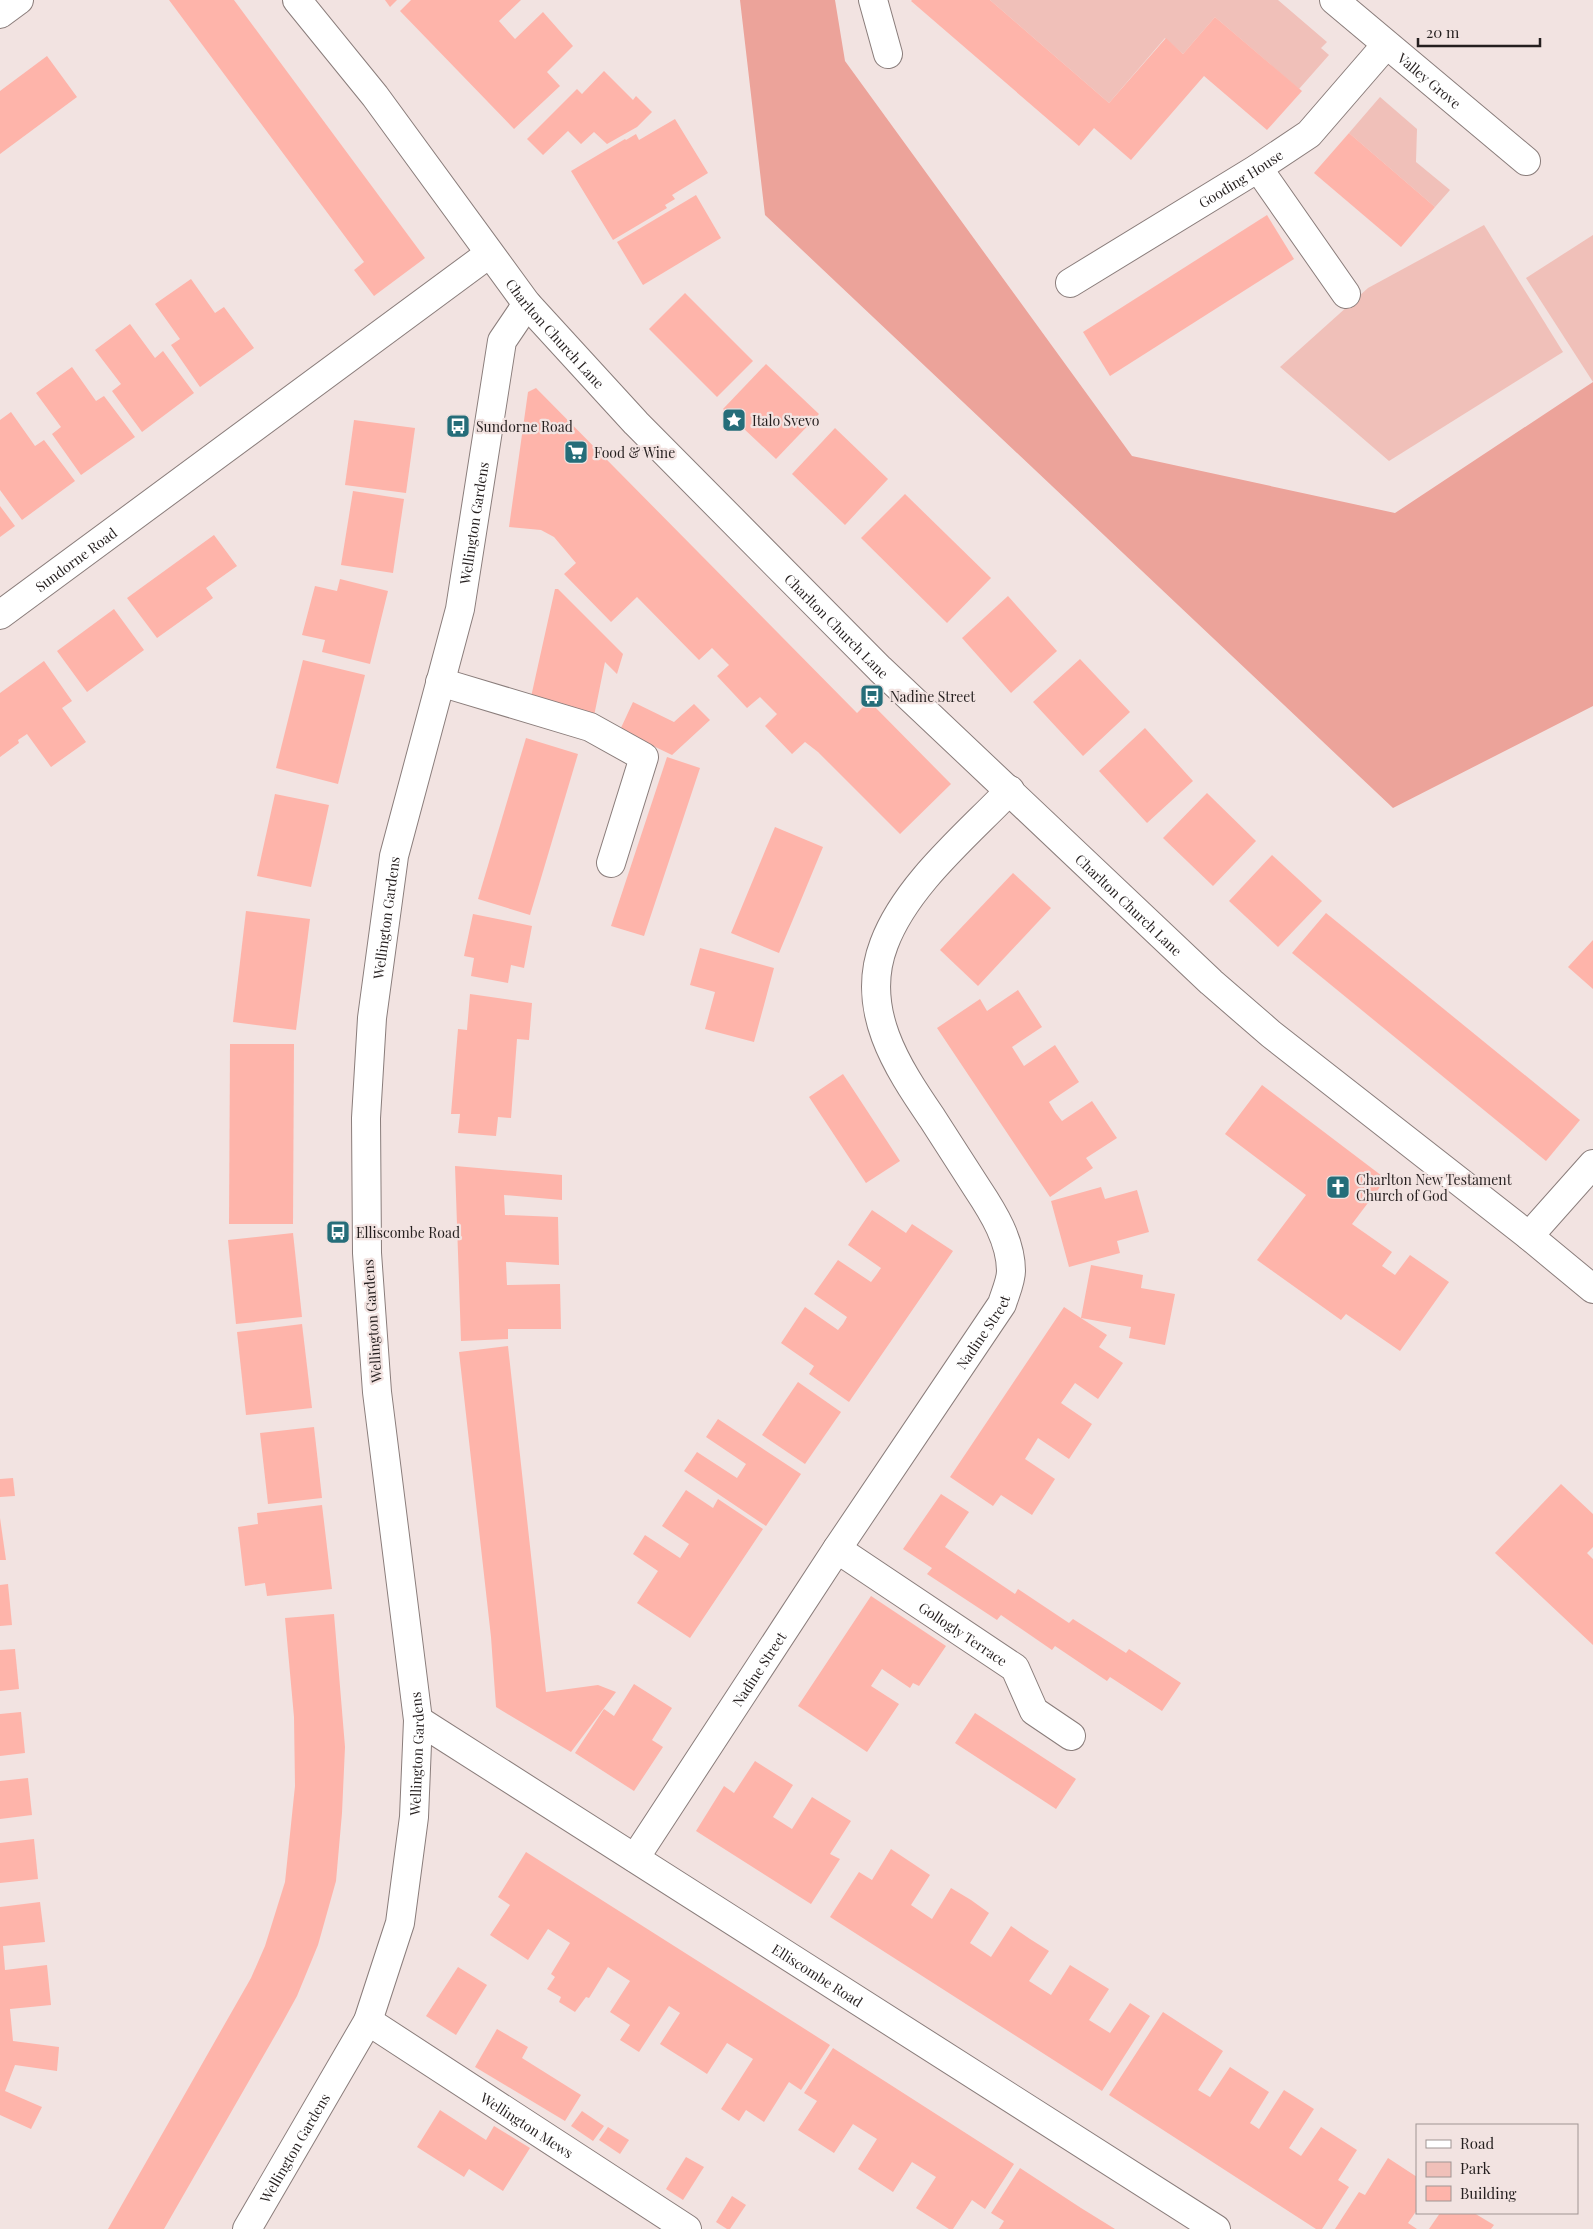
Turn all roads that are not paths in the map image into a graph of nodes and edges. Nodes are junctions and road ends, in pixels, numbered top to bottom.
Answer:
1 (19, 0) edge
2 (297, 0) edge
3 (873, 0) edge
4 (1334, 0) edge
5 (0, 14) edge
6 (1386, 45) junction
7 (888, 54) dead end
8 (1526, 162) dead end
9 (1258, 168) junction
10 (489, 254) junction
11 (1070, 283) dead end
12 (1346, 294) dead end
13 (528, 304) junction
14 (0, 615) edge
15 (440, 682) junction
16 (1010, 790) junction
17 (610, 862) dead end
18 (1593, 1164) edge
19 (1529, 1236) junction
20 (1593, 1289) edge
21 (838, 1549) junction
22 (418, 1720) junction
23 (1071, 1736) dead end
24 (635, 1858) junction
25 (368, 2021) junction
26 (247, 2229) edge
27 (687, 2229) edge
28 (1216, 2229) edge

1 - 5 street
2 - 10 street, Charlton Church Lane
3 - 7 street
4 - 6 street, Valley Grove
6 - 8 street, Valley Grove
6 - 9 street, Gooding House
9 - 11 street, Gooding House
9 - 12 street
10 - 13 street, Charlton Church Lane
10 - 14 street, Sundorne Road
13 - 15 street, Wellington Gardens
13 - 16 street, Charlton Church Lane
15 - 17 street
15 - 22 street, Wellington Gardens
16 - 19 street, Charlton Church Lane
16 - 21 street, Nadine Street
18 - 19 street
19 - 20 street, Charlton Church Lane
21 - 23 street, Gollogly Terrace
21 - 24 street, Nadine Street
22 - 24 street, Elliscombe Road
22 - 25 street, Wellington Gardens
24 - 28 street, Elliscombe Road
25 - 26 street, Wellington Gardens
25 - 27 street, Wellington Mews

